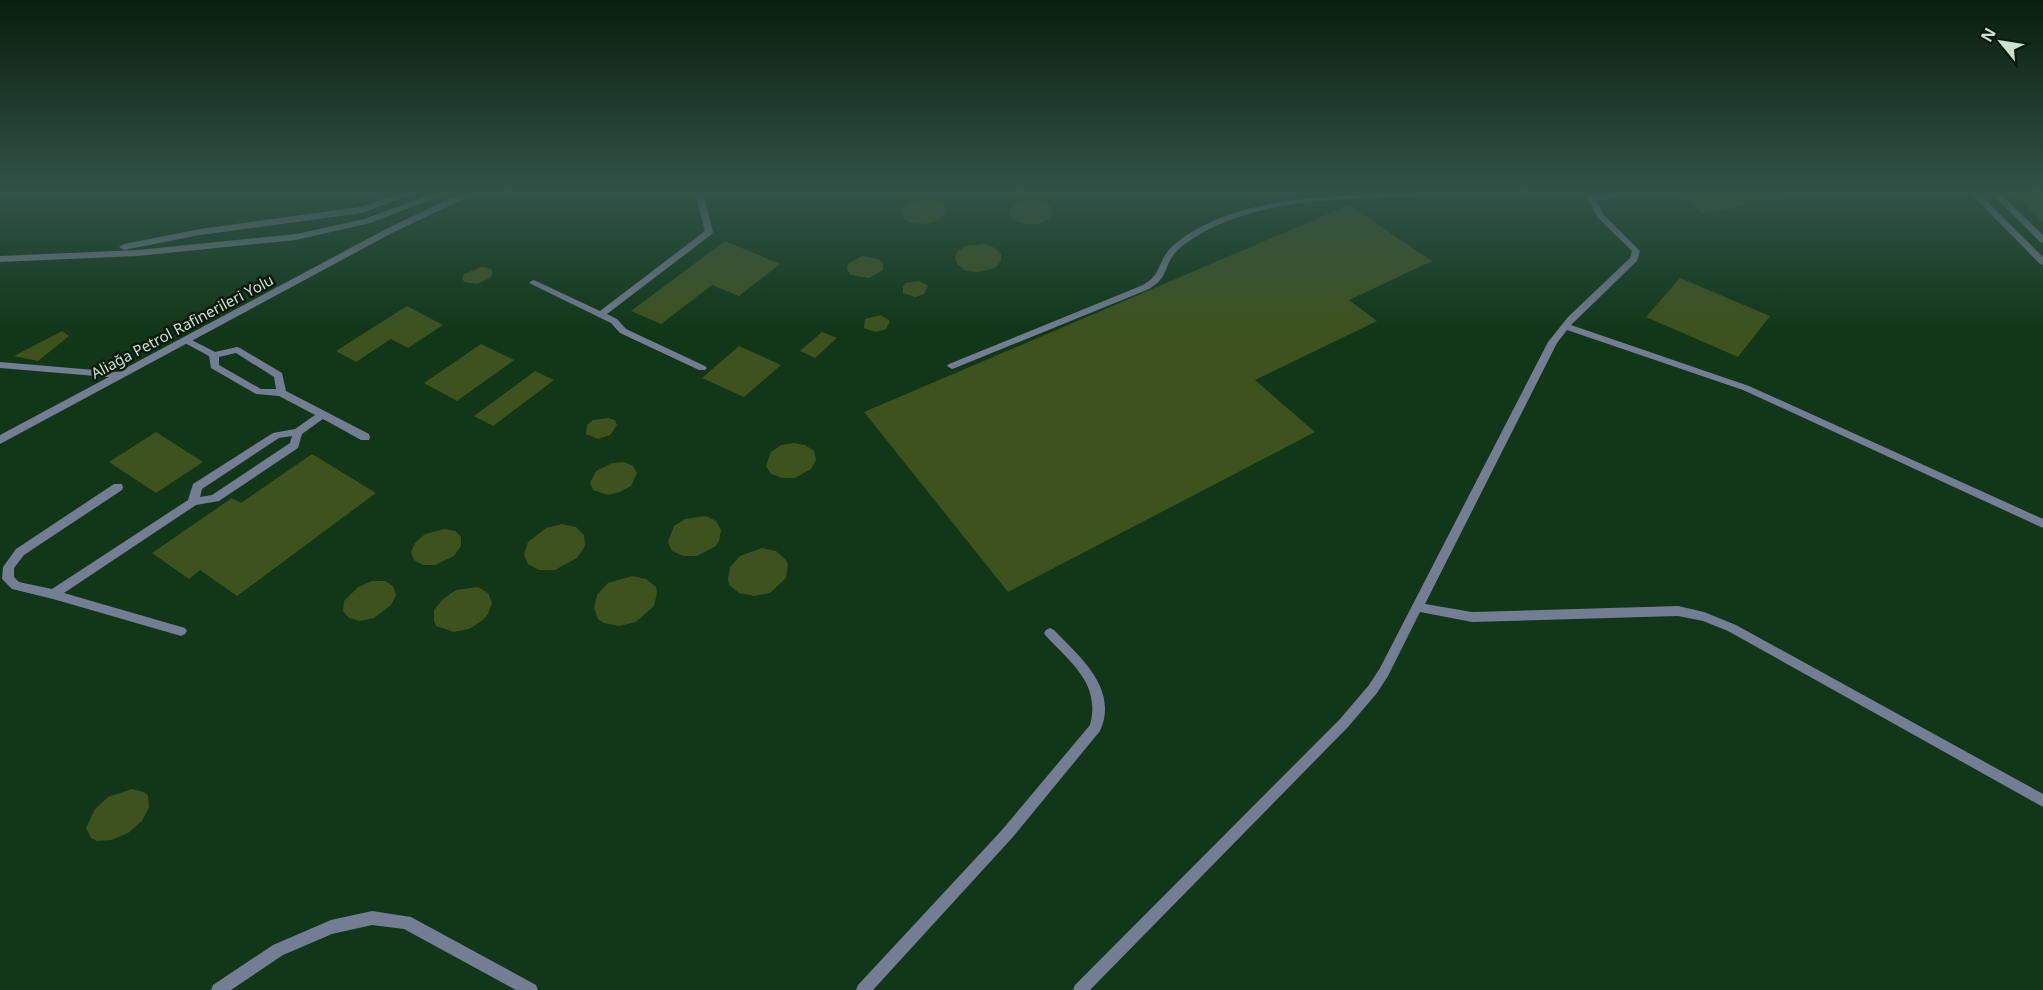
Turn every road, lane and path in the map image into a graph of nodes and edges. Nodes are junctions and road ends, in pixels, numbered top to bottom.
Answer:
1 (163, 239) edge
2 (274, 239) edge
3 (374, 239) edge
4 (698, 239) edge
5 (1190, 239) edge
6 (1624, 239) edge
7 (2020, 239) edge
8 (87, 254) junction
9 (0, 259) edge
10 (2043, 262) edge
11 (533, 283) dead end
12 (601, 315) junction
13 (1565, 326) junction
14 (186, 340) junction
15 (214, 355) junction
16 (0, 365) edge
17 (952, 366) dead end
18 (702, 368) dead end
19 (118, 375) junction
20 (281, 393) junction
21 (322, 415) junction
22 (298, 432) junction
23 (365, 437) dead end
24 (0, 440) edge
25 (118, 487) dead end
26 (193, 502) junction
27 (2043, 524) edge
28 (53, 594) junction
29 (1417, 607) junction
30 (181, 631) dead end
31 (1050, 633) dead end
32 (2043, 801) edge
33 (218, 990) edge
34 (531, 990) edge
35 (863, 990) edge
36 (1080, 990) edge

1 - 8 street
2 - 8 street
3 - 14 street, Aliağa Petrol Rafinerileri Yolu
4 - 12 lane
5 - 17 lane
6 - 13 lane
7 - 10 street
8 - 9 street
11 - 12 lane
12 - 18 lane
13 - 27 lane
13 - 29 lane
14 - 15 lane
14 - 19 street, Aliağa Petrol Rafinerileri Yolu
15 - 20 lane
15 - 20 lane
16 - 19 lane
19 - 24 street, Aliağa Petrol Rafinerileri Yolu
20 - 21 lane
21 - 22 lane
21 - 23 lane
22 - 26 lane
22 - 26 lane
25 - 28 lane
26 - 28 lane
28 - 30 lane
29 - 32 lane
29 - 36 lane
31 - 35 lane
33 - 34 lane

